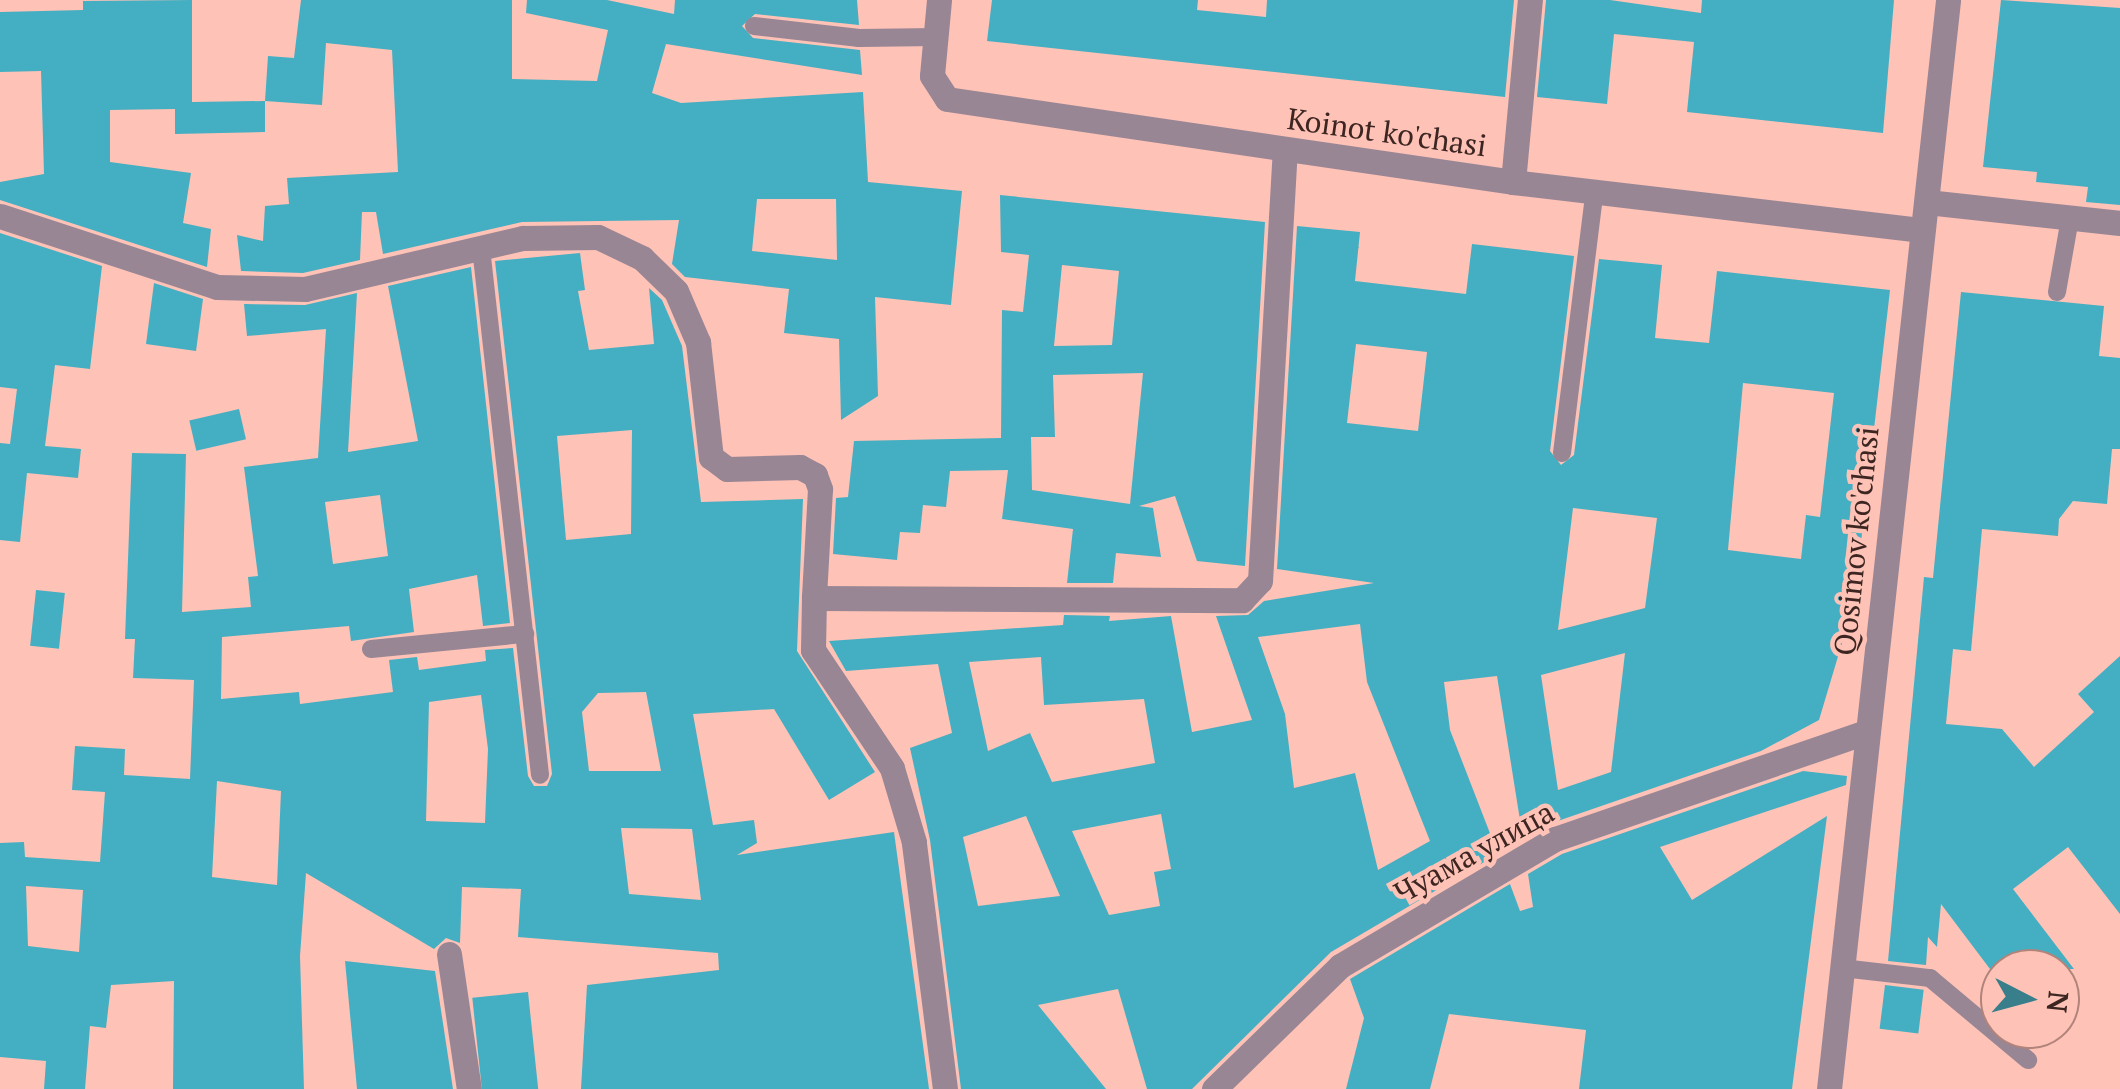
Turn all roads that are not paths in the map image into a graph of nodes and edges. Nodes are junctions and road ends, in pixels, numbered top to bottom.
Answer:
1 (940, 0) edge
2 (1530, 0) edge
3 (1948, 0) edge
4 (754, 26) dead end
5 (936, 37) junction
6 (1285, 152) junction
7 (1513, 182) junction
8 (1594, 189) junction
9 (1927, 202) junction
10 (0, 216) edge
11 (2070, 218) junction
12 (2120, 223) edge
13 (1922, 230) junction
14 (481, 248) junction
15 (2058, 292) dead end
16 (1562, 453) dead end
17 (814, 598) junction
18 (525, 634) junction
19 (370, 649) dead end
20 (1868, 730) junction
21 (540, 775) dead end
22 (449, 954) dead end
23 (1842, 968) junction
24 (2028, 1060) dead end
25 (469, 1089) edge
26 (945, 1089) edge
27 (1214, 1089) edge
28 (1829, 1089) edge

1 - 5 street, Koinot ko'chasi
2 - 7 street
3 - 9 street, Qosimov ko'chasi
4 - 5 lane
5 - 6 street, Koinot ko'chasi
6 - 7 street, Koinot ko'chasi
6 - 17 street
7 - 8 street, Koinot ko'chasi
8 - 13 street, Koinot ko'chasi
8 - 16 lane
9 - 11 street
9 - 13 street, Qosimov ko'chasi
10 - 14 street
11 - 12 street
11 - 15 lane
13 - 20 street, Qosimov ko'chasi
14 - 17 street
14 - 18 lane
17 - 26 street
18 - 19 lane
18 - 21 lane
20 - 23 street, Qosimov ko'chasi
20 - 27 street, Чуама улица
22 - 25 street
23 - 24 lane
23 - 28 street, Qosimov ko'chasi

